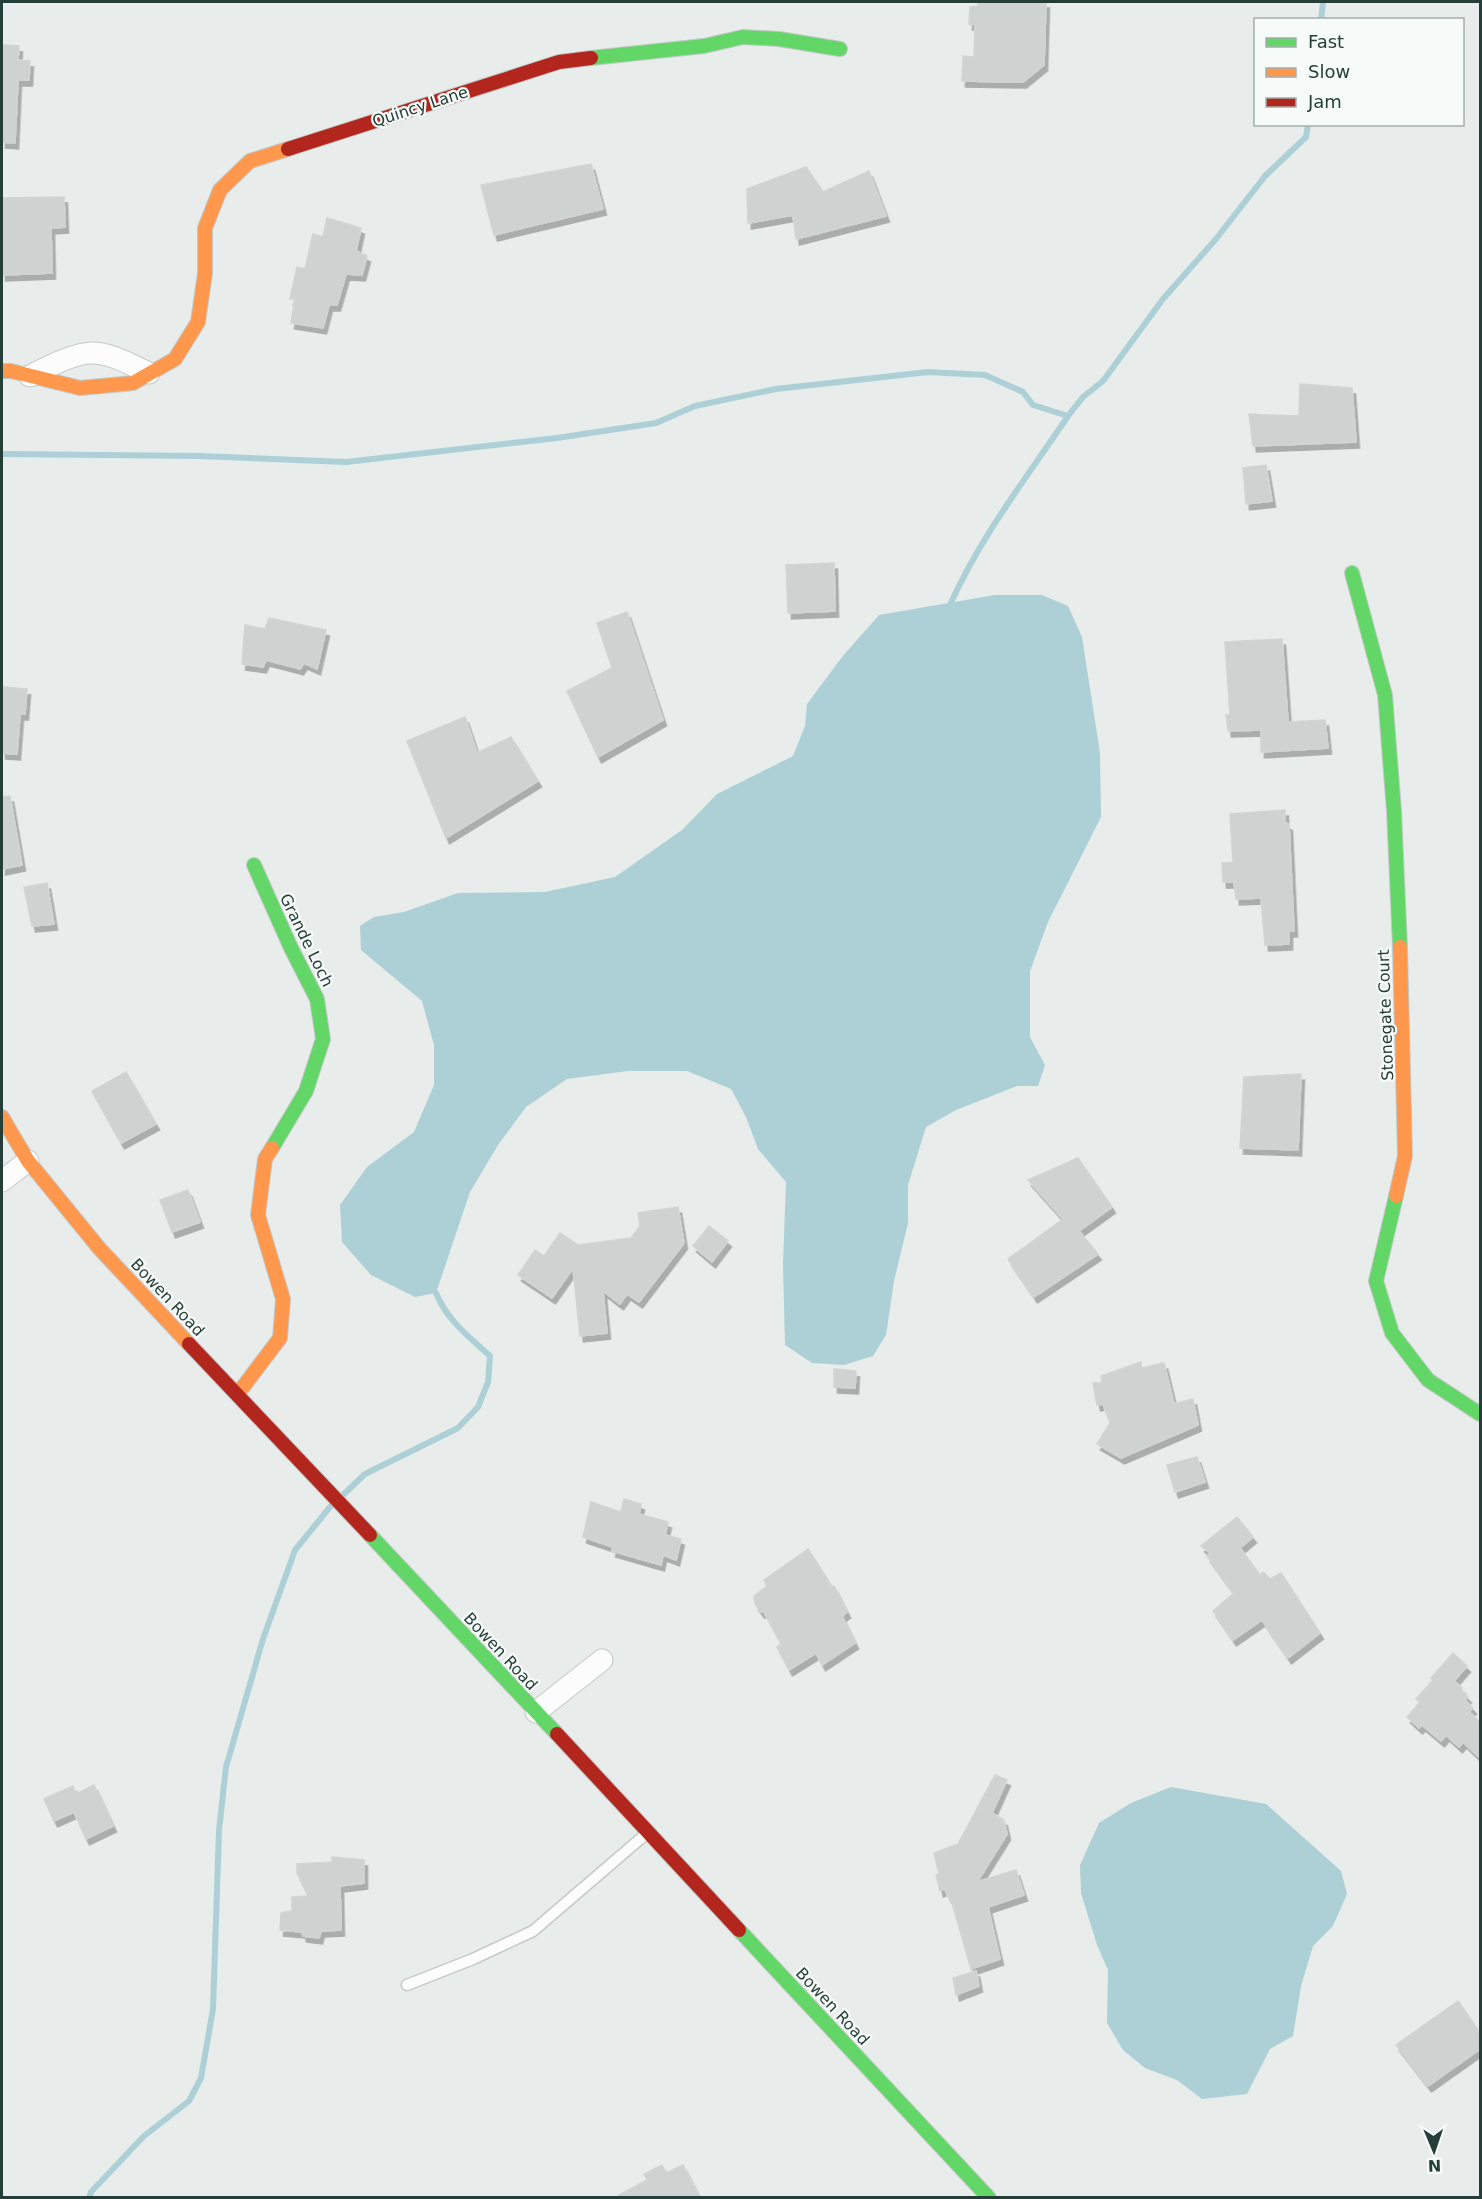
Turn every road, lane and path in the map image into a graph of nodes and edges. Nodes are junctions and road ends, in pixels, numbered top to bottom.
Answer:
1 (840, 49) dead end
2 (2, 371) edge
3 (149, 374) junction
4 (30, 376) junction
5 (1352, 573) dead end
6 (254, 865) dead end
7 (2, 1118) edge
8 (28, 1161) junction
9 (2, 1181) edge
10 (236, 1393) junction
11 (1480, 1414) edge
12 (602, 1660) dead end
13 (537, 1712) junction
14 (648, 1832) junction
15 (407, 1985) dead end
16 (989, 2198) edge

1 - 3 street, Quincy Lane
2 - 4 street, Quincy Lane
3 - 4 street, Quincy Lane
3 - 4 street
5 - 11 street, Stonegate Court
6 - 10 street, Grande Loch
7 - 8 street, Bowen Road
8 - 9 street
8 - 10 street, Bowen Road
10 - 13 street, Bowen Road
12 - 13 street
13 - 14 street, Bowen Road
14 - 15 lane
14 - 16 street, Bowen Road

